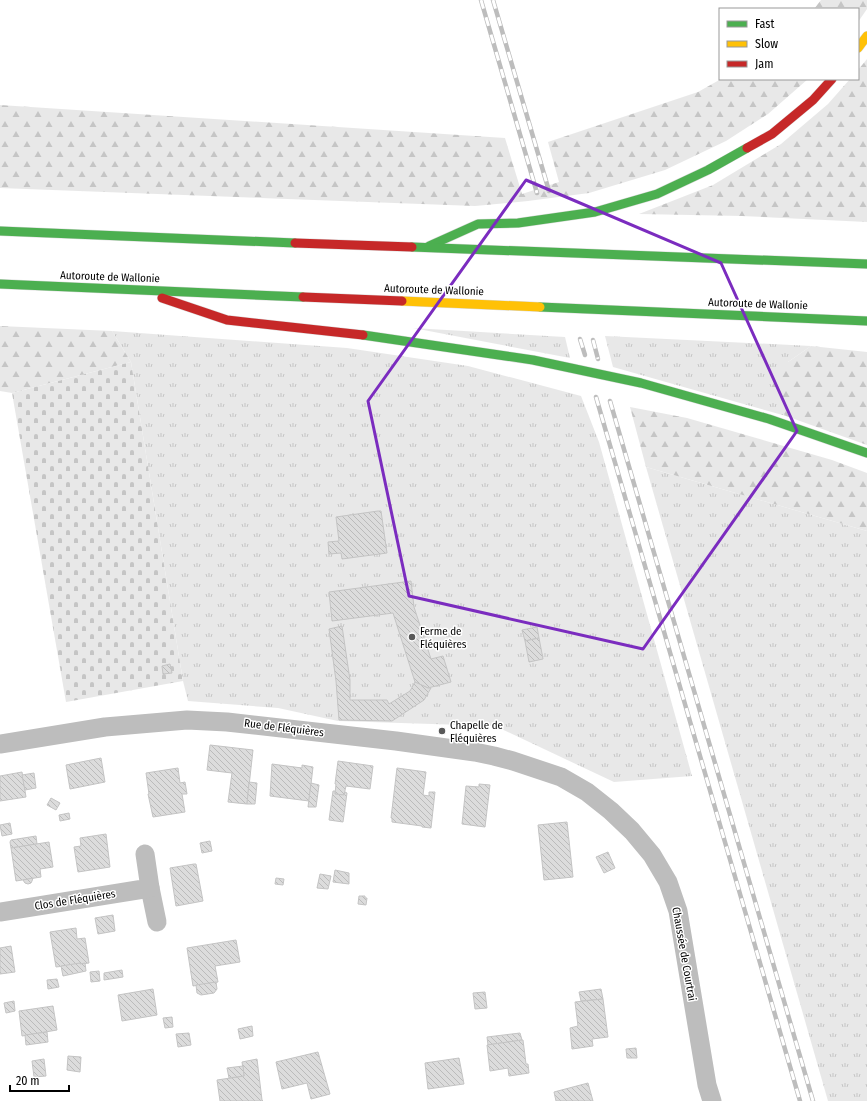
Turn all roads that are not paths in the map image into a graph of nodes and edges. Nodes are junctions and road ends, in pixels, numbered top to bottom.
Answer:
1 (867, 36) edge
2 (859, 47) edge
3 (831, 80) edge
4 (0, 231) edge
5 (425, 248) junction
6 (867, 264) edge
7 (0, 284) edge
8 (138, 290) junction
9 (867, 320) edge
10 (867, 453) edge
11 (0, 744) edge
12 (565, 779) joint
13 (145, 854) dead end
14 (150, 888) junction
15 (0, 912) edge
16 (157, 922) dead end
17 (712, 1101) edge

1 - 2 highway
3 - 5 highway
4 - 5 highway
5 - 6 highway
7 - 8 highway, Autoroute de Wallonie
8 - 9 highway, Autoroute de Wallonie
8 - 10 highway
11 - 12 street, Rue de Fléquières
12 - 17 street, Chaussée de Courtrai
13 - 14 street
14 - 15 street, Clos de Fléquières
14 - 16 street

